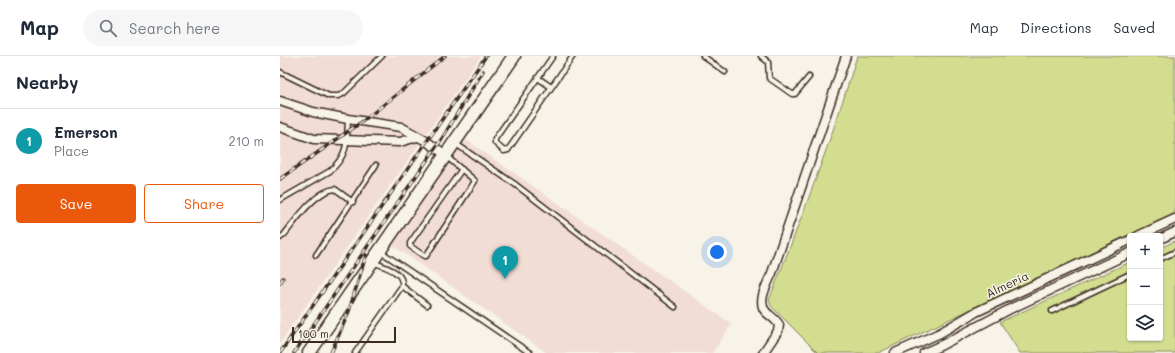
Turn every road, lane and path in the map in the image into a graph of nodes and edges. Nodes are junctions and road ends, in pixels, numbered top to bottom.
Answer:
1 (382, 56) edge
2 (514, 56) edge
3 (553, 56) edge
4 (573, 56) edge
5 (703, 56) edge
6 (761, 56) edge
7 (846, 56) edge
8 (280, 72) edge
9 (725, 72) dead end
10 (809, 77) dead end
11 (538, 78) junction
12 (551, 88) junction
13 (280, 100) edge
14 (348, 119) junction
15 (280, 127) edge
16 (417, 137) junction
17 (347, 140) junction
18 (454, 143) junction
19 (446, 155) junction
20 (376, 165) dead end
21 (462, 169) junction
22 (280, 200) edge
23 (353, 202) junction
24 (1175, 219) edge
25 (1175, 232) edge
26 (1145, 233) edge
27 (280, 238) edge
28 (1163, 238) edge
29 (1127, 241) edge
30 (380, 251) junction
31 (1175, 252) edge
32 (1127, 253) edge
33 (316, 255) dead end
34 (1163, 258) edge
35 (372, 262) junction
36 (1127, 275) edge
37 (402, 286) junction
38 (1008, 297) junction
39 (426, 305) dead end
40 (675, 307) dead end
41 (1012, 308) junction
42 (1052, 311) dead end
43 (309, 353) edge
44 (354, 353) edge
45 (530, 353) edge
46 (763, 353) edge
47 (895, 353) edge
48 (924, 353) edge

1 - 8 lane
2 - 18 street
3 - 11 lane
4 - 12 lane
5 - 9 lane
6 - 10 lane
7 - 46 street
11 - 12 lane
11 - 12 lane
13 - 14 street
14 - 16 street
14 - 17 lane
15 - 17 street
16 - 17 street
16 - 19 street
17 - 22 lane
18 - 19 street
18 - 40 lane
19 - 21 lane
19 - 30 street
20 - 23 lane
21 - 21 lane
23 - 27 lane
23 - 33 lane
24 - 26 street
25 - 28 street
29 - 38 street, Almería
30 - 35 street
30 - 45 lane
31 - 34 lane
32 - 41 street, Almería
35 - 37 lane
35 - 43 street
36 - 42 lane
37 - 39 lane
37 - 44 lane
38 - 41 street
38 - 47 street, Almería
41 - 48 street, Almería

